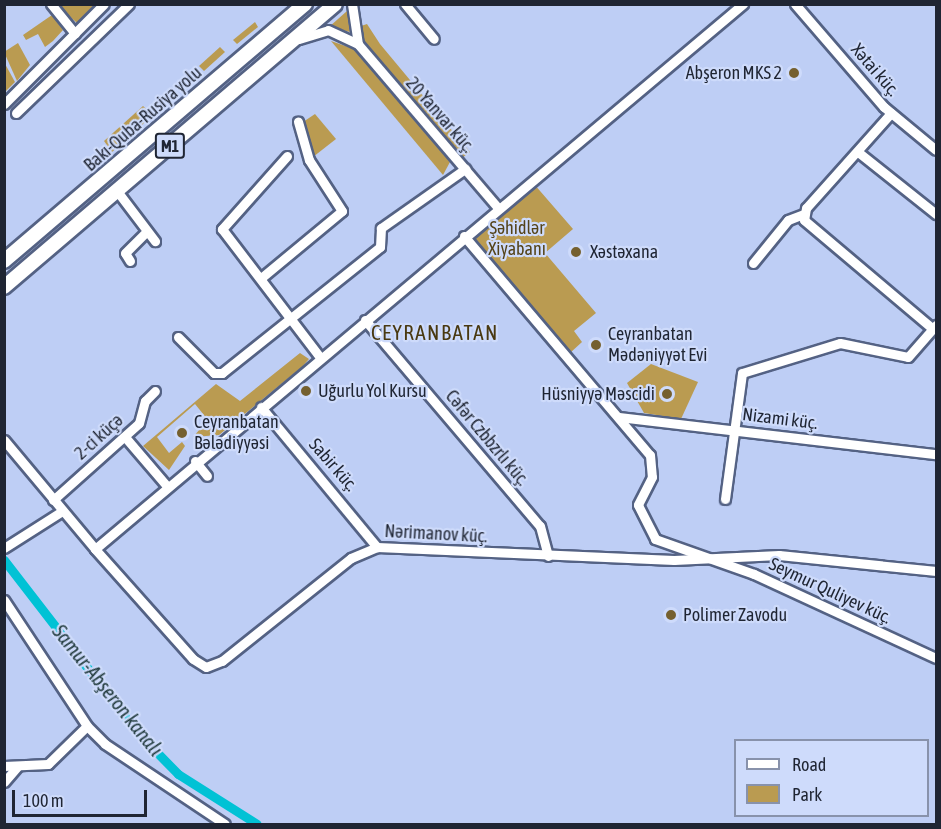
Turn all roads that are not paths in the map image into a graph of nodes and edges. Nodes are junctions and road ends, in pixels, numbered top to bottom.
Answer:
1 (51, 4) edge
2 (104, 4) edge
3 (129, 4) edge
4 (304, 4) edge
5 (335, 4) edge
6 (352, 4) edge
7 (405, 4) edge
8 (743, 4) edge
9 (795, 4) edge
10 (75, 34) junction
11 (434, 39) dead end
12 (291, 42) junction
13 (358, 44) junction
14 (4, 104) edge
15 (891, 112) junction
16 (16, 113) dead end
17 (298, 122) dead end
18 (936, 150) edge
19 (858, 152) junction
20 (287, 156) dead end
21 (465, 169) junction
22 (117, 191) junction
23 (498, 208) junction
24 (804, 214) junction
25 (936, 214) edge
26 (147, 231) junction
27 (464, 236) junction
28 (155, 241) dead end
29 (4, 261) edge
30 (130, 261) dead end
31 (753, 263) dead end
32 (261, 278) junction
33 (4, 287) edge
34 (291, 318) junction
35 (365, 320) junction
36 (934, 327) edge
37 (178, 337) dead end
38 (320, 357) junction
39 (155, 391) dead end
40 (261, 407) junction
41 (619, 417) junction
42 (733, 430) junction
43 (125, 437) junction
44 (4, 440) edge
45 (936, 454) edge
46 (195, 461) junction
47 (207, 476) dead end
48 (166, 485) junction
49 (725, 499) dead end
50 (53, 500) junction
51 (62, 511) junction
52 (4, 533) edge
53 (8, 545) edge
54 (377, 548) junction
55 (94, 549) junction
56 (548, 556) junction
57 (708, 558) junction
58 (936, 571) edge
59 (4, 600) edge
60 (936, 658) edge
61 (87, 726) junction
62 (4, 766) edge
63 (18, 766) junction
64 (4, 782) edge
65 (225, 825) edge

1 - 10 street
2 - 10 street
3 - 16 street
4 - 29 highway, Bakı-Quba-Rusiya yolu / M1
5 - 12 highway, Bakı-Quba-Rusiya yolu / M1
6 - 13 street
7 - 11 street
8 - 23 street
9 - 15 street, Xətai küç.
10 - 14 street
12 - 13 street
12 - 22 highway, Bakı-Quba-Rusiya yolu / M1
13 - 21 street, 20 Yanvar küç.
15 - 18 street, Xətai küç.
15 - 19 street
17 - 32 street
19 - 24 street
19 - 25 street
20 - 32 street
21 - 23 street, 20 Yanvar küç.
21 - 34 street
22 - 26 street
22 - 33 highway, Bakı-Quba-Rusiya yolu / M1
23 - 27 street
24 - 31 street
24 - 36 street
26 - 28 street
26 - 30 street
27 - 35 street
27 - 41 street
32 - 34 street
34 - 37 street
34 - 38 street
35 - 38 street
35 - 56 street, Cəfər Czbbzrlı küç.
36 - 42 street
38 - 40 street
39 - 43 street, 2-ci küçə
40 - 46 street
40 - 54 street, Sabir küç.
41 - 42 street, Nizami küç.
41 - 57 street
42 - 45 street, Nizami küç.
42 - 49 street
43 - 48 street
43 - 50 street, 2-ci küçə
44 - 50 street, Nərimanov küç.
46 - 47 street
46 - 48 street
48 - 55 street
50 - 51 street, Nərimanov küç.
51 - 53 street
51 - 55 street, Nərimanov küç.
52 - 53 street
54 - 55 street, Nərimanov küç.
54 - 56 street, Nərimanov küç.
56 - 57 street, Nərimanov küç.
57 - 58 street, Nərimanov küç.
57 - 60 street, Seymur Quliyev küç.
59 - 61 street
61 - 63 street
61 - 65 street
62 - 63 street
63 - 64 street

